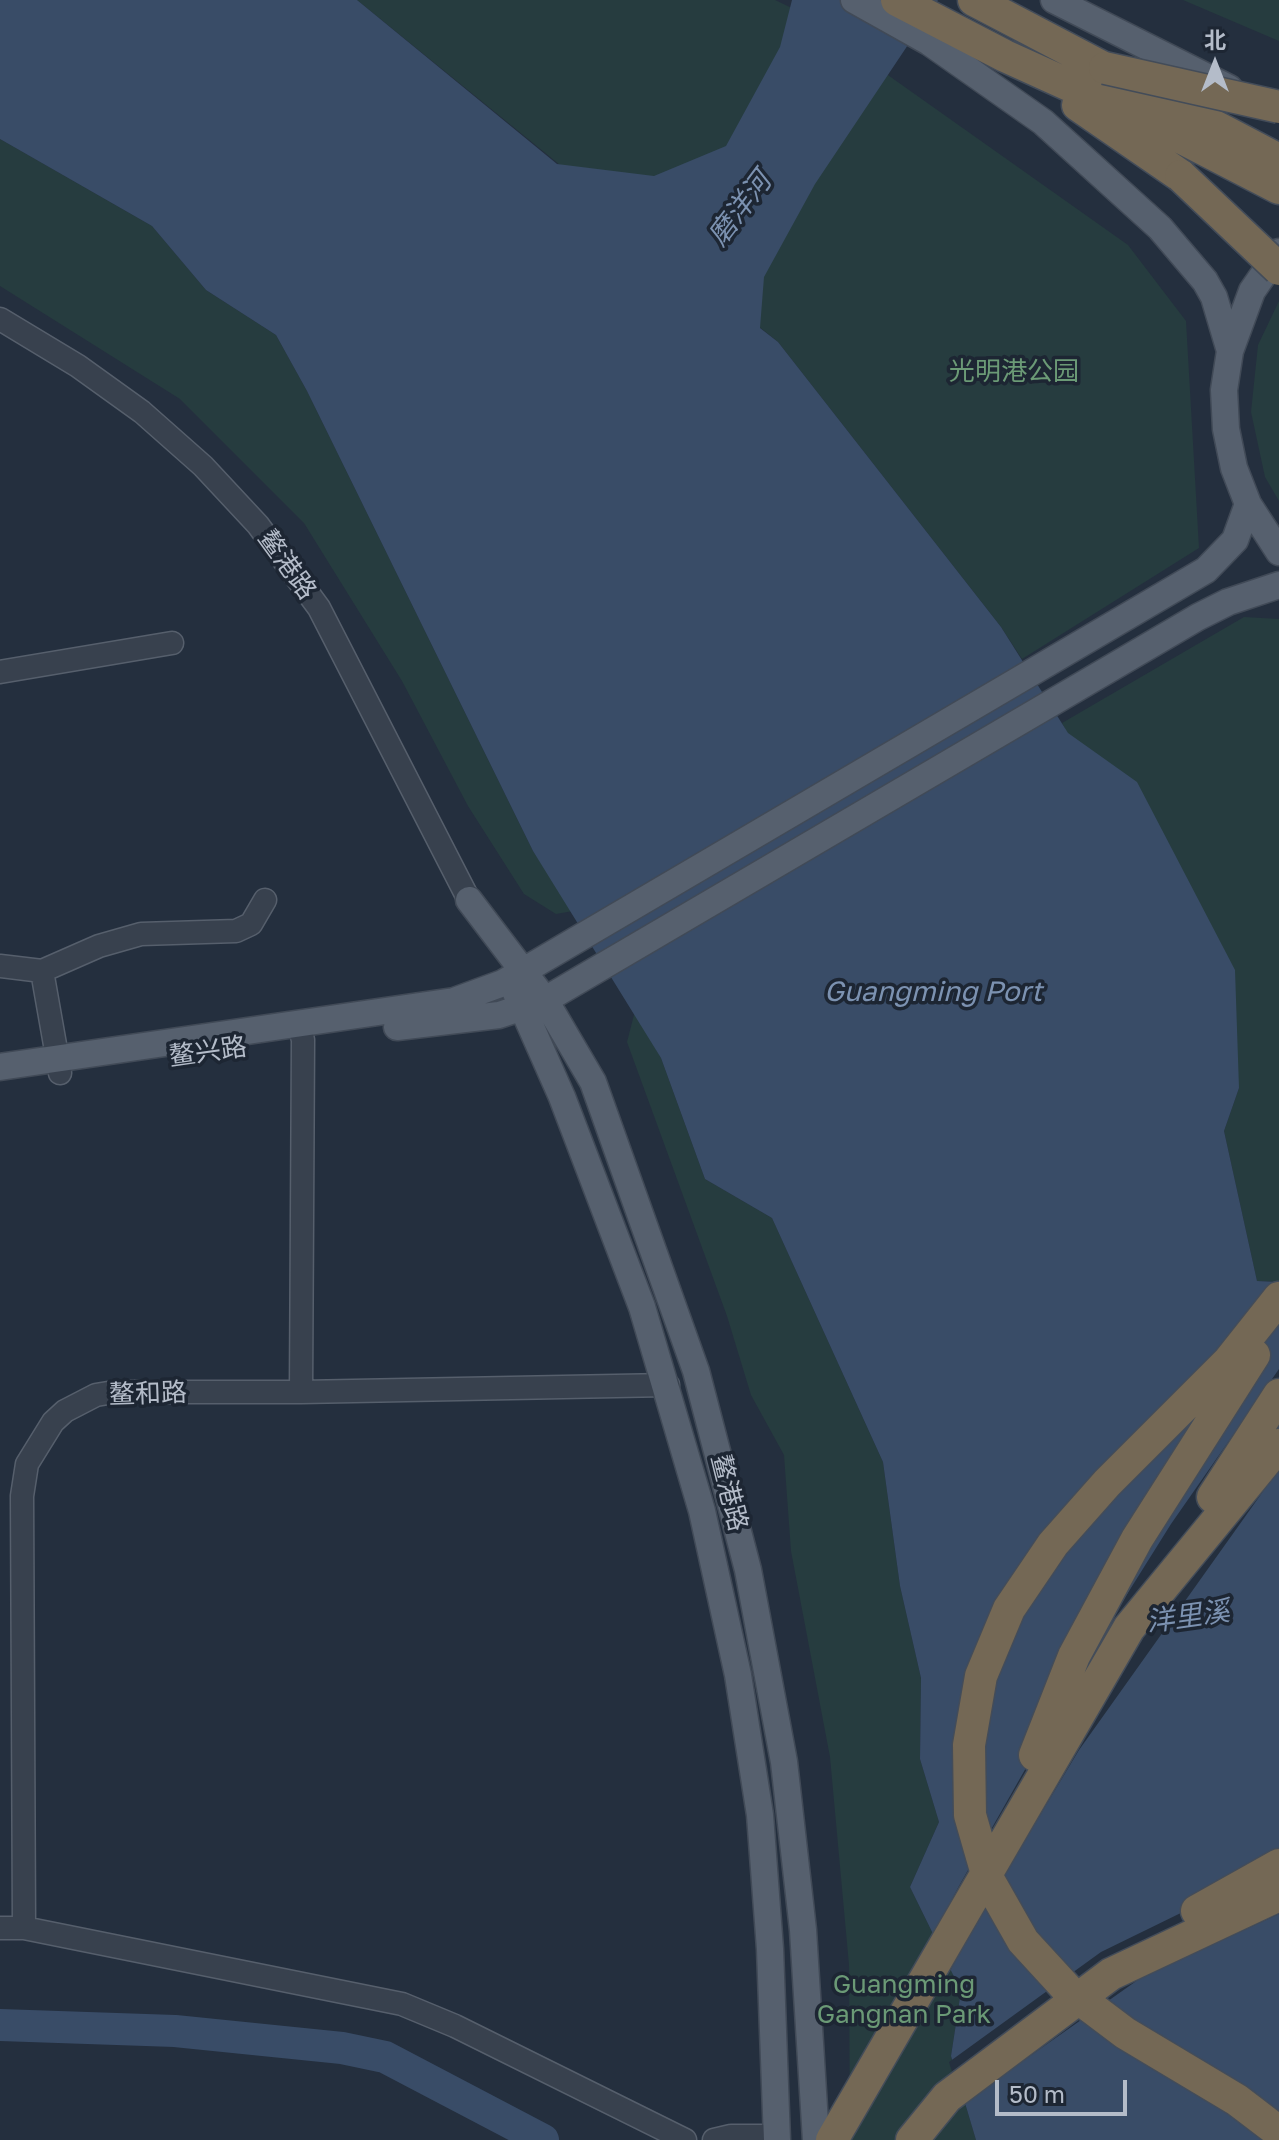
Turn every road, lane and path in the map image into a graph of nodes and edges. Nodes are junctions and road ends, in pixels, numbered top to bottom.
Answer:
1 (854, 0) edge
2 (897, 0) edge
3 (974, 0) edge
4 (1054, 0) edge
5 (1005, 56) junction
6 (1105, 68) junction
7 (1279, 110) edge
8 (1279, 160) edge
9 (1279, 188) edge
10 (1279, 252) edge
11 (1279, 269) edge
12 (0, 319) edge
13 (1230, 351) junction
14 (1248, 504) junction
15 (1279, 552) edge
16 (1279, 585) edge
17 (172, 643) dead end
18 (0, 672) edge
19 (265, 900) dead end
20 (469, 900) joint
21 (0, 966) edge
22 (42, 971) junction
23 (517, 975) junction
24 (534, 1005) junction
25 (415, 1016) junction
26 (301, 1032) junction
27 (59, 1066) junction
28 (0, 1067) edge
29 (0, 1083) edge
30 (1279, 1298) edge
31 (1279, 1315) edge
32 (668, 1385) junction
33 (301, 1392) junction
34 (1279, 1395) edge
35 (1279, 1445) edge
36 (1129, 1628) junction
37 (1003, 1839) junction
38 (1279, 1865) edge
39 (1279, 1895) edge
40 (0, 1928) edge
41 (24, 1928) junction
42 (1111, 1974) junction
43 (1279, 2132) edge
44 (777, 2138) edge
45 (685, 2140) edge
46 (714, 2140) edge
47 (816, 2140) edge
48 (832, 2140) edge
49 (912, 2140) edge

1 - 13 main road
2 - 5 highway
3 - 6 highway
4 - 7 main road
5 - 9 highway
5 - 11 highway, bridge
6 - 7 highway, bridge
6 - 8 highway, bridge
10 - 13 main road
12 - 20 street, 鳌港路
13 - 14 main road
14 - 15 main road
14 - 23 main road
16 - 24 main road
17 - 18 street
19 - 22 street
20 - 23 main road, 鳌港路
21 - 22 street
22 - 27 street
23 - 24 main road, 鳌港路
23 - 25 main road
24 - 25 main road
24 - 32 main road, 鳌港路
24 - 47 main road, 鳌港路
25 - 26 main road, 鳌兴路
26 - 27 main road, 鳌兴路
26 - 33 street
27 - 28 main road, 鳌兴路
27 - 29 main road, 鳌兴路
30 - 43 highway
31 - 37 highway
32 - 33 street, 鳌和路
32 - 44 main road, 鳌港路
33 - 41 street, 鳌和路
34 - 36 highway
35 - 36 highway
36 - 37 highway
37 - 48 highway
38 - 42 highway
39 - 42 highway
40 - 41 street
41 - 45 street
42 - 49 highway
44 - 46 street

